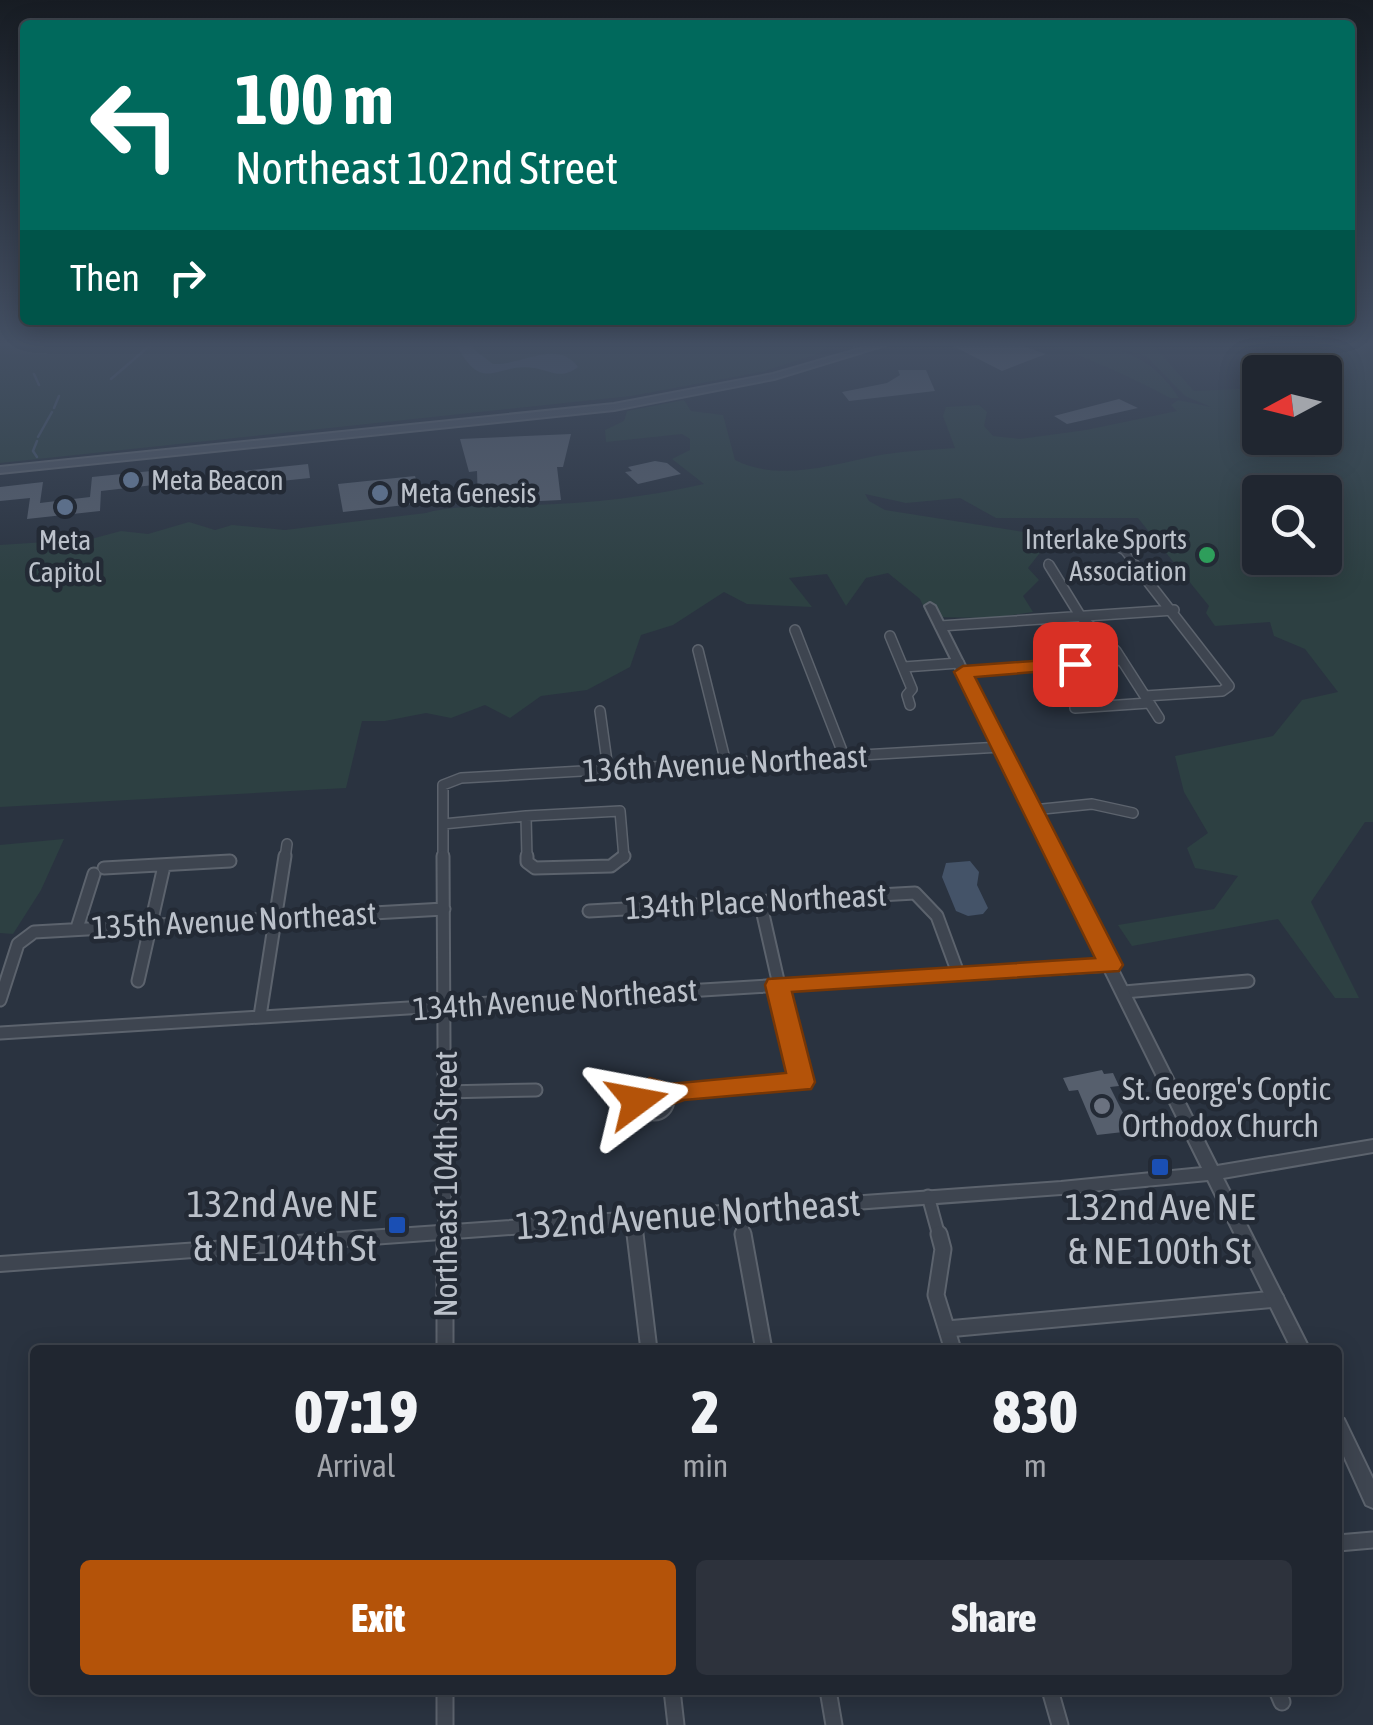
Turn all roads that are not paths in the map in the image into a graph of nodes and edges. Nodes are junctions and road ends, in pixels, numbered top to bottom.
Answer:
1 (463, 422) edge
2 (0, 470) edge
3 (1108, 543) dead end
4 (1048, 563) dead end
5 (930, 606) dead end
6 (1174, 610) junction
7 (1081, 617) junction
8 (940, 626) junction
9 (795, 630) dead end
10 (890, 636) dead end
11 (698, 650) dead end
12 (1122, 660) junction
13 (904, 667) junction
14 (961, 668) junction
15 (1147, 700) junction
16 (910, 706) dead end
17 (1075, 708) dead end
18 (600, 711) dead end
19 (1159, 718) dead end
20 (1001, 747) junction
21 (844, 756) junction
22 (726, 763) junction
23 (608, 770) junction
24 (448, 781) joint
25 (1033, 810) junction
26 (1133, 813) dead end
27 (526, 816) junction
28 (443, 824) junction
29 (287, 844) dead end
30 (230, 862) dead end
31 (164, 866) junction
32 (760, 901) junction
33 (444, 909) junction
34 (589, 911) dead end
35 (275, 917) junction
36 (151, 924) junction
37 (77, 928) junction
38 (1110, 965) junction
39 (958, 973) junction
40 (138, 981) dead end
41 (1248, 981) dead end
42 (777, 985) junction
43 (1124, 992) junction
44 (0, 1000) edge
45 (444, 1006) junction
46 (260, 1016) junction
47 (0, 1033) edge
48 (536, 1090) dead end
49 (445, 1092) junction
50 (670, 1095) dead end
51 (1373, 1146) edge
52 (1214, 1174) junction
53 (928, 1196) junction
54 (739, 1209) junction
55 (634, 1218) junction
56 (445, 1233) junction
57 (0, 1264) edge
58 (1276, 1299) junction
59 (947, 1329) junction
60 (445, 1345) edge
61 (648, 1345) edge
62 (763, 1345) edge
63 (952, 1345) edge
64 (1299, 1345) edge
65 (1342, 1433) edge
66 (1373, 1499) edge
67 (1373, 1540) edge
68 (1342, 1544) edge
69 (445, 1695) edge
70 (673, 1695) edge
71 (829, 1695) edge
72 (1051, 1695) edge
73 (446, 1725) edge
74 (676, 1725) edge
75 (834, 1725) edge
76 (1060, 1725) edge

1 - 2 main road
3 - 6 street
4 - 7 street
5 - 8 street
6 - 7 street
6 - 15 street
7 - 8 street
7 - 12 street
8 - 14 street
9 - 21 street
10 - 13 street
11 - 22 street
12 - 14 street
12 - 15 street
13 - 14 street
13 - 16 street
14 - 20 street
15 - 17 street
15 - 19 street
18 - 23 street
20 - 21 street, 136th Avenue Northeast
20 - 25 street
21 - 22 street, 136th Avenue Northeast
22 - 23 street, 136th Avenue Northeast
23 - 24 street, 136th Avenue Northeast
24 - 28 street, Northeast 104th Street
25 - 26 street
25 - 38 street
27 - 27 street
27 - 28 street
28 - 33 street, Northeast 104th Street
29 - 35 street
30 - 31 street
31 - 36 street
31 - 37 street
32 - 34 street, 134th Place Northeast
32 - 39 street, 134th Place Northeast
32 - 42 street
33 - 35 street, 135th Avenue Northeast
33 - 45 street, Northeast 104th Street
35 - 36 street, 135th Avenue Northeast
35 - 46 street
36 - 37 street, 135th Avenue Northeast
36 - 40 street
37 - 44 street, 135th Avenue Northeast
38 - 39 street, 134th Avenue Northeast
38 - 43 street
39 - 42 street, 134th Avenue Northeast
41 - 43 street
42 - 45 street, 134th Avenue Northeast
42 - 50 street
43 - 52 street
45 - 46 street, 134th Avenue Northeast
45 - 49 street, Northeast 104th Street
46 - 47 street, 134th Avenue Northeast
48 - 49 street
49 - 56 street, Northeast 104th Street
51 - 52 street, 132nd Avenue Northeast
52 - 53 street, 132nd Avenue Northeast
52 - 58 street
53 - 54 street, 132nd Avenue Northeast
53 - 59 street
54 - 55 street, 132nd Avenue Northeast
54 - 62 street
55 - 56 street, 132nd Avenue Northeast
55 - 61 street
56 - 57 street, 132nd Avenue Northeast
56 - 60 street, Northeast 104th Street
58 - 59 street
58 - 64 street
59 - 63 street
65 - 66 street
67 - 68 street
69 - 73 street
70 - 74 street
71 - 75 street
72 - 76 street

